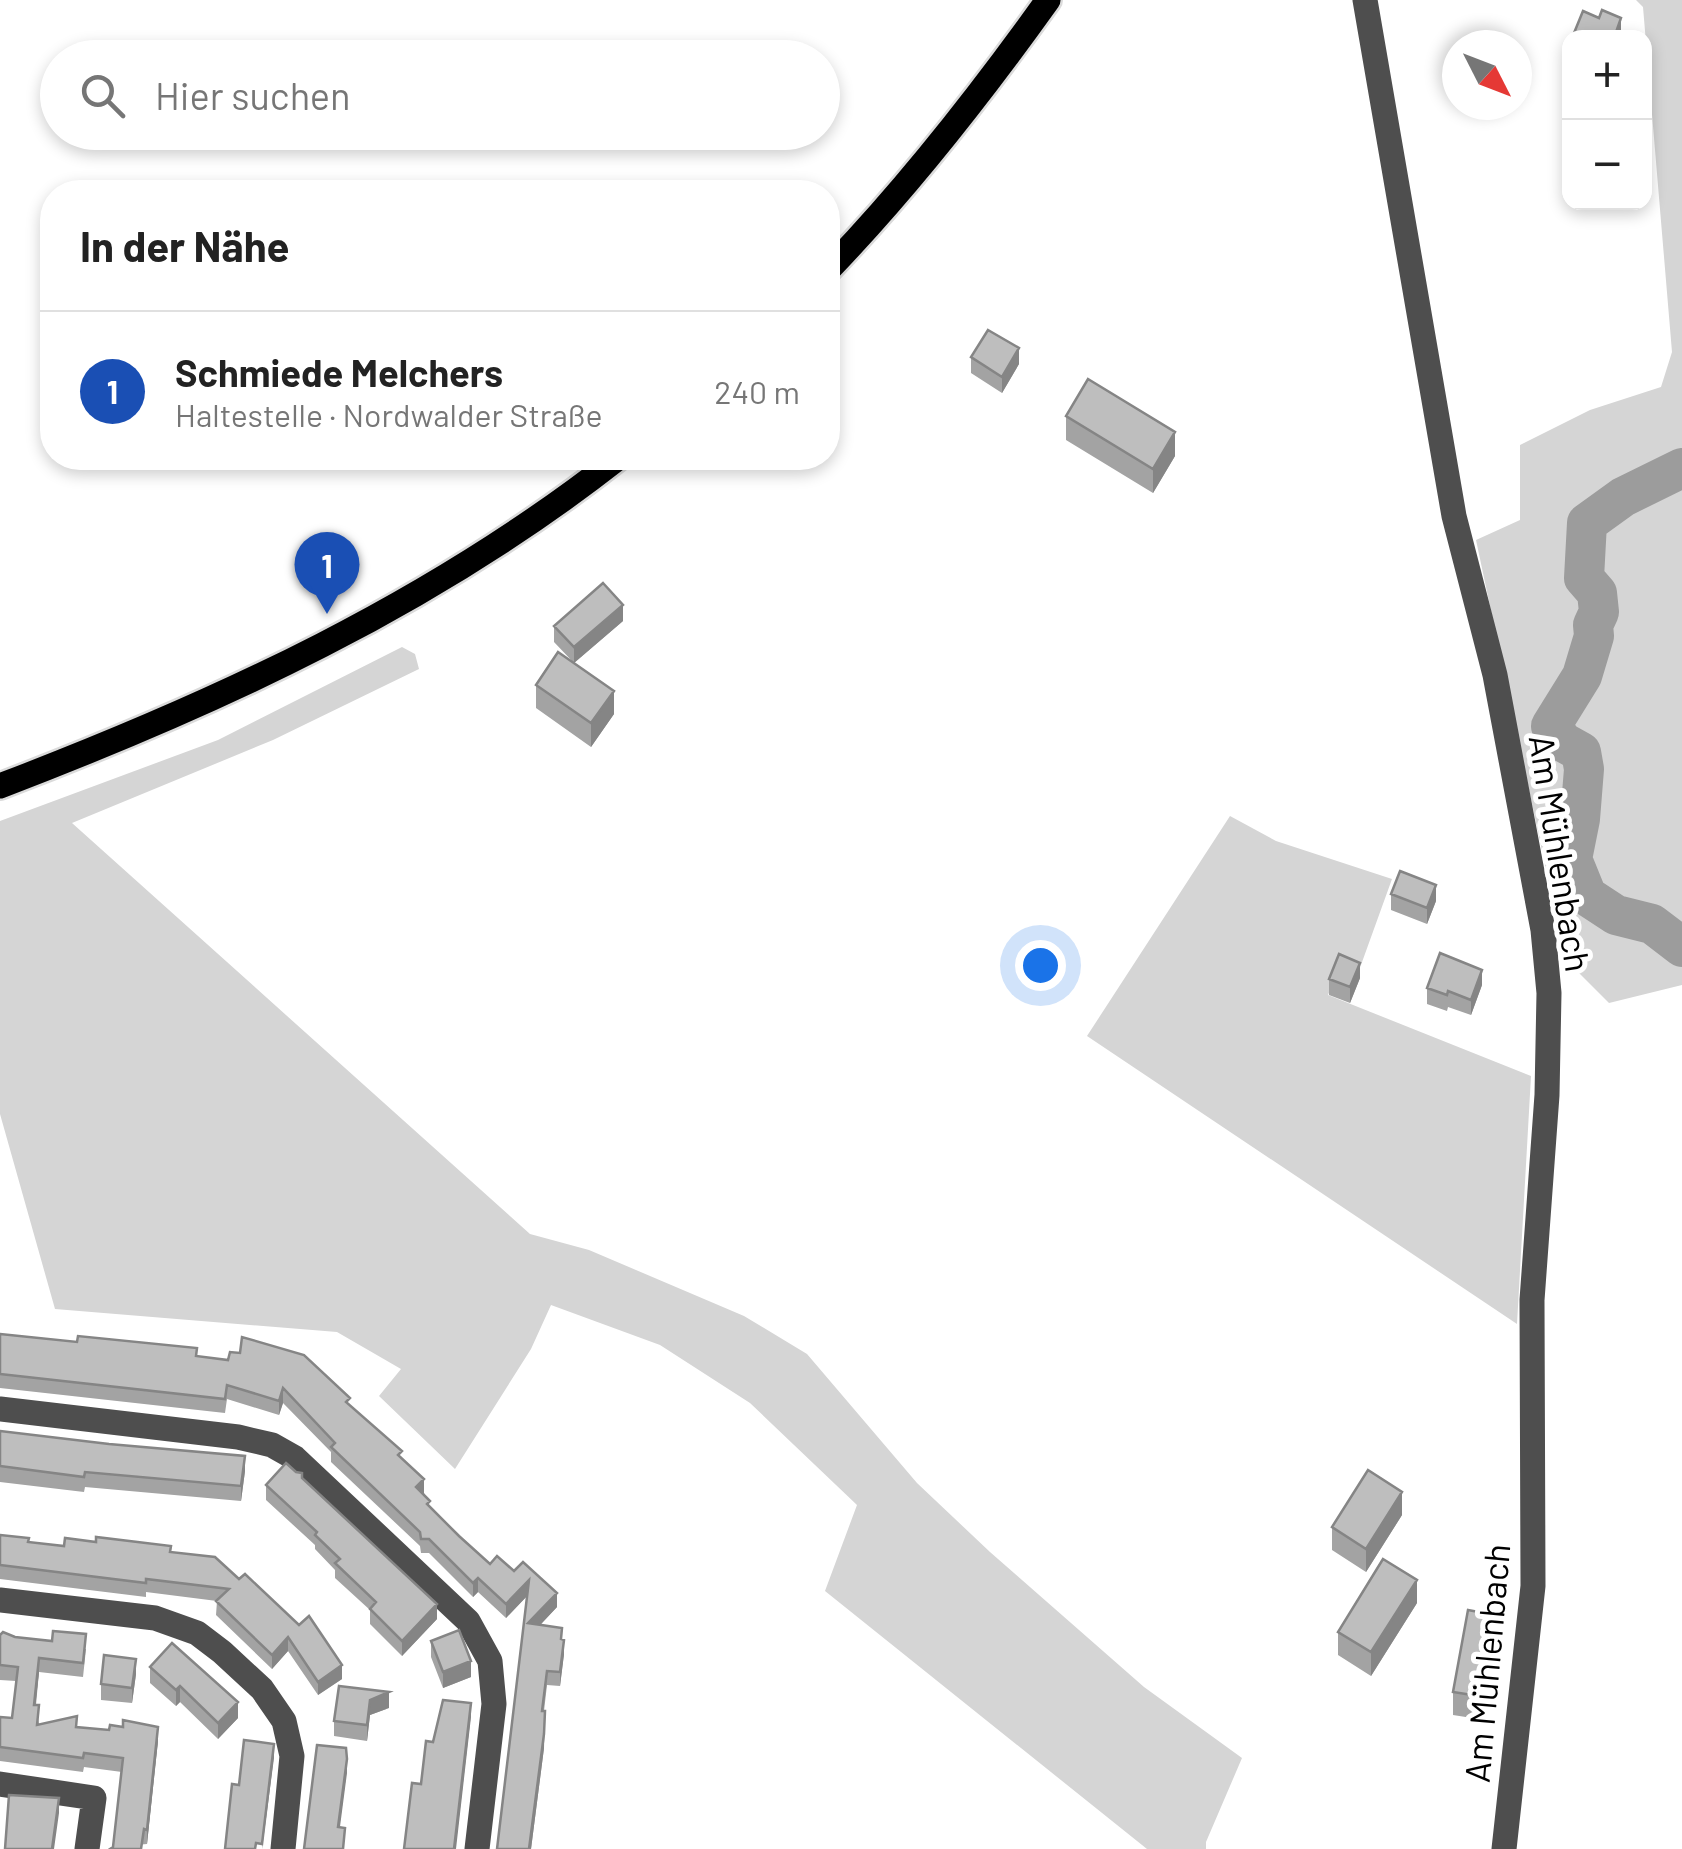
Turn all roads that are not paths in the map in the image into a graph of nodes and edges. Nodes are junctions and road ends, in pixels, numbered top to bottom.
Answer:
1 (1048, 0) edge
2 (1366, 0) edge
3 (840, 257) edge
4 (601, 470) edge
5 (0, 786) edge
6 (0, 1408) edge
7 (0, 1600) edge
8 (0, 1784) edge
9 (87, 1849) edge
10 (283, 1849) edge
11 (477, 1849) edge
12 (1504, 1849) edge

1 - 3 main road
2 - 12 street, Am Mühlenbach
4 - 5 main road
6 - 11 street
7 - 10 street
8 - 9 street

